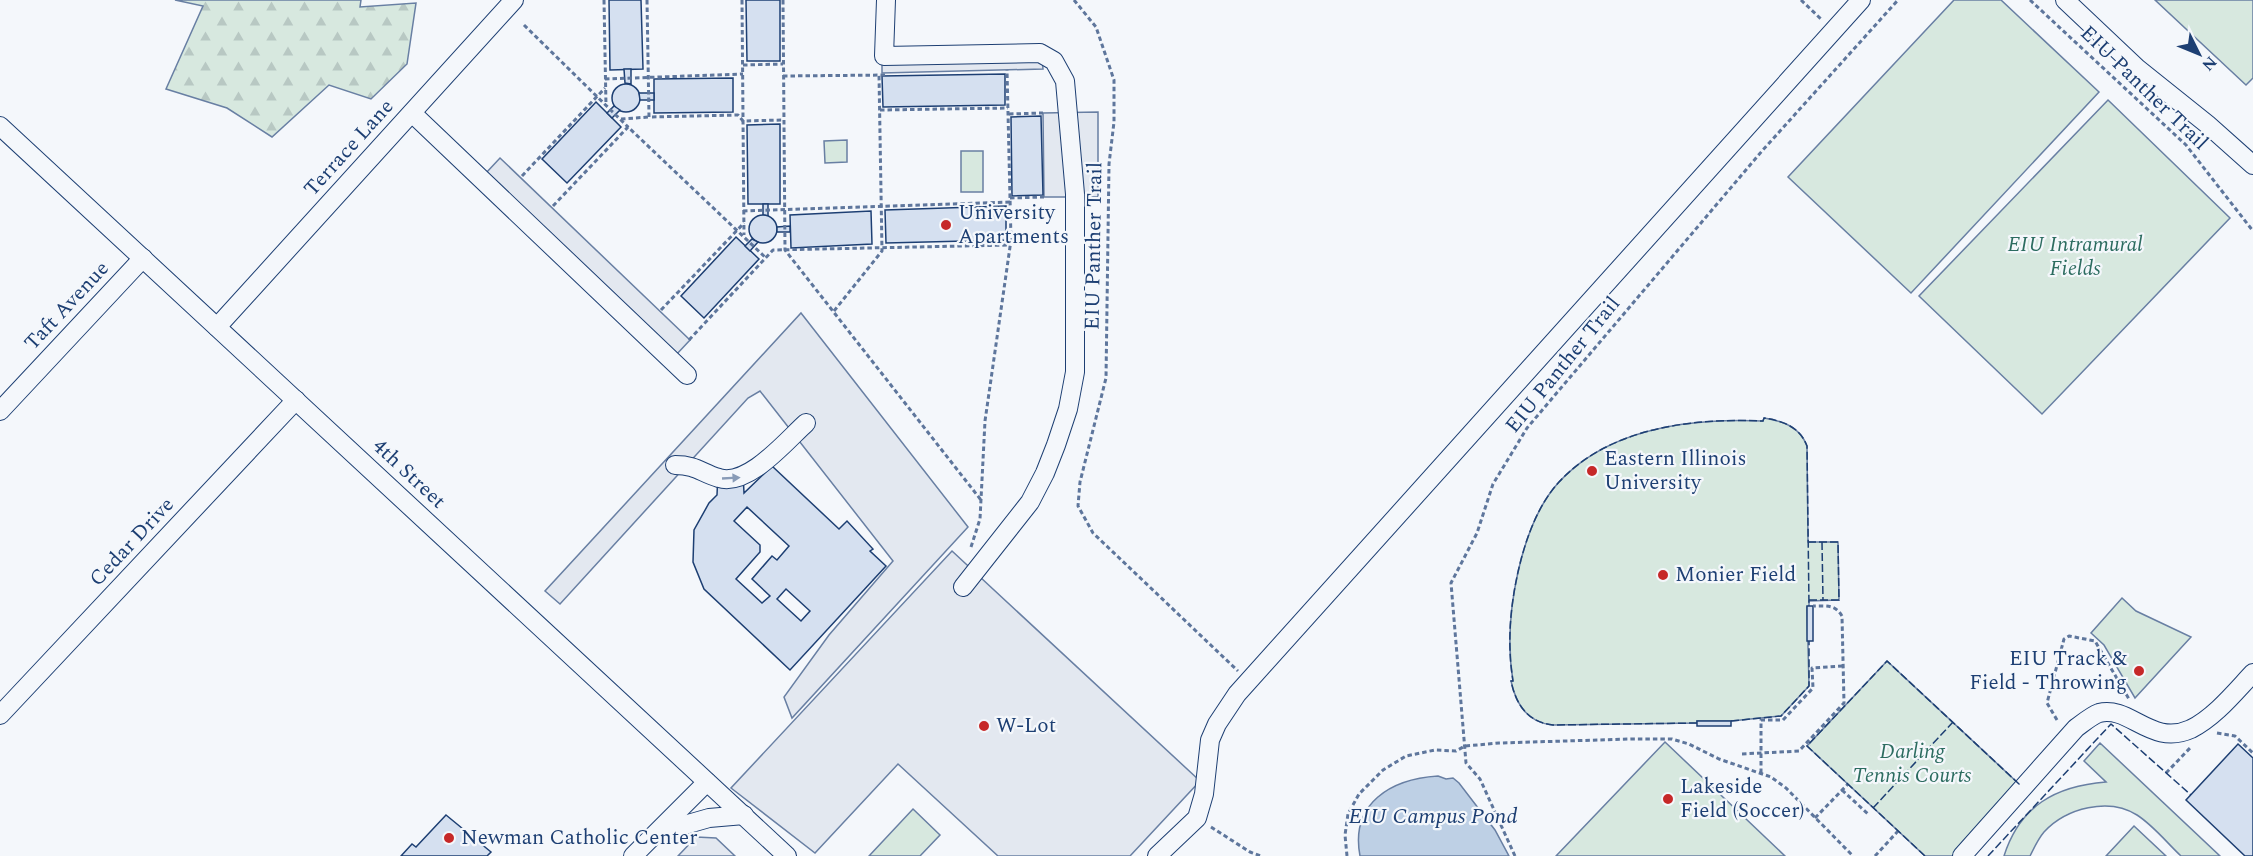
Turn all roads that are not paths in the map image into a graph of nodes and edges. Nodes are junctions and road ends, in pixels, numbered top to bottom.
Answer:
1 (514, 0) edge
2 (886, 0) edge
3 (1861, 0) edge
4 (2065, 0) edge
5 (412, 113) junction
6 (0, 126) edge
7 (2253, 165) edge
8 (143, 258) junction
9 (217, 327) junction
10 (687, 375) dead end
11 (296, 400) junction
12 (0, 411) edge
13 (806, 423) dead end
14 (675, 465) dead end
15 (963, 587) dead end
16 (2253, 673) edge
17 (0, 715) edge
18 (707, 782) junction
19 (744, 815) junction
20 (655, 833) junction
21 (633, 856) edge
22 (787, 856) edge
23 (1157, 856) edge
24 (1962, 856) edge

1 - 5 street, Terrace Lane
2 - 15 street
3 - 23 street
4 - 7 street
5 - 9 street, Terrace Lane
5 - 10 street
6 - 8 street, 4th Street
8 - 9 street, 4th Street
8 - 12 street, Taft Avenue
9 - 11 street, 4th Street
11 - 17 street, Cedar Drive
11 - 18 street, 4th Street
14 -> 13 street
16 - 24 street
18 - 19 street, 4th Street
18 - 20 street
19 - 20 street
19 - 22 street, 4th Street
20 - 21 street

